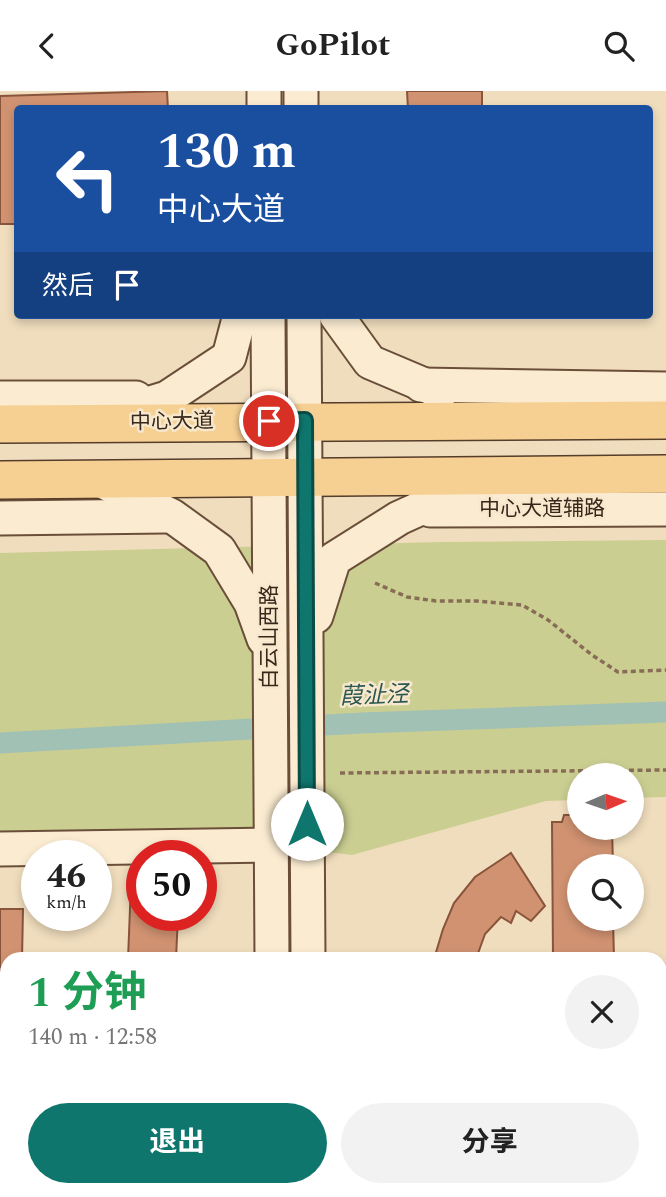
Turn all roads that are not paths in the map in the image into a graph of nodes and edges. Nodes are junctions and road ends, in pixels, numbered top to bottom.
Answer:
1 (239, 319) edge
2 (268, 319) edge
3 (304, 319) edge
4 (339, 319) edge
5 (421, 384) junction
6 (666, 389) edge
7 (0, 398) edge
8 (167, 398) junction
9 (305, 420) junction
10 (511, 420) junction
11 (666, 420) edge
12 (269, 421) junction
13 (0, 423) edge
14 (86, 423) junction
15 (666, 474) edge
16 (489, 477) junction
17 (270, 478) junction
18 (305, 478) junction
19 (100, 479) junction
20 (0, 481) edge
21 (666, 509) edge
22 (417, 510) junction
23 (172, 516) junction
24 (0, 518) edge
25 (306, 649) junction
26 (271, 671) junction
27 (272, 845) junction
28 (0, 849) edge
29 (272, 952) edge
30 (308, 952) edge

1 - 8 main road
2 - 12 main road, 白云山西路
3 - 9 main road, 白云山西路
4 - 5 main road, 中心大道
5 - 6 main road
5 - 10 main road, 中心大道
7 - 8 main road
8 - 14 main road
9 - 10 main road, 中心大道
9 - 12 main road, 中心大道
9 - 18 main road, 白云山西路
10 - 11 main road, 中心大道
12 - 14 main road, 中心大道
12 - 17 main road, 白云山西路
13 - 14 main road, 中心大道
15 - 16 main road
16 - 18 main road
16 - 22 main road
17 - 18 main road
17 - 19 main road
17 - 26 main road, 白云山西路
18 - 25 main road, 白云山西路
19 - 20 main road
19 - 23 main road
21 - 22 main road, 中心大道辅路
22 - 25 main road
23 - 24 main road
23 - 26 main road
25 - 30 main road, 白云山西路
26 - 27 main road, 白云山西路
27 - 28 main road
27 - 29 main road, 白云山西路

